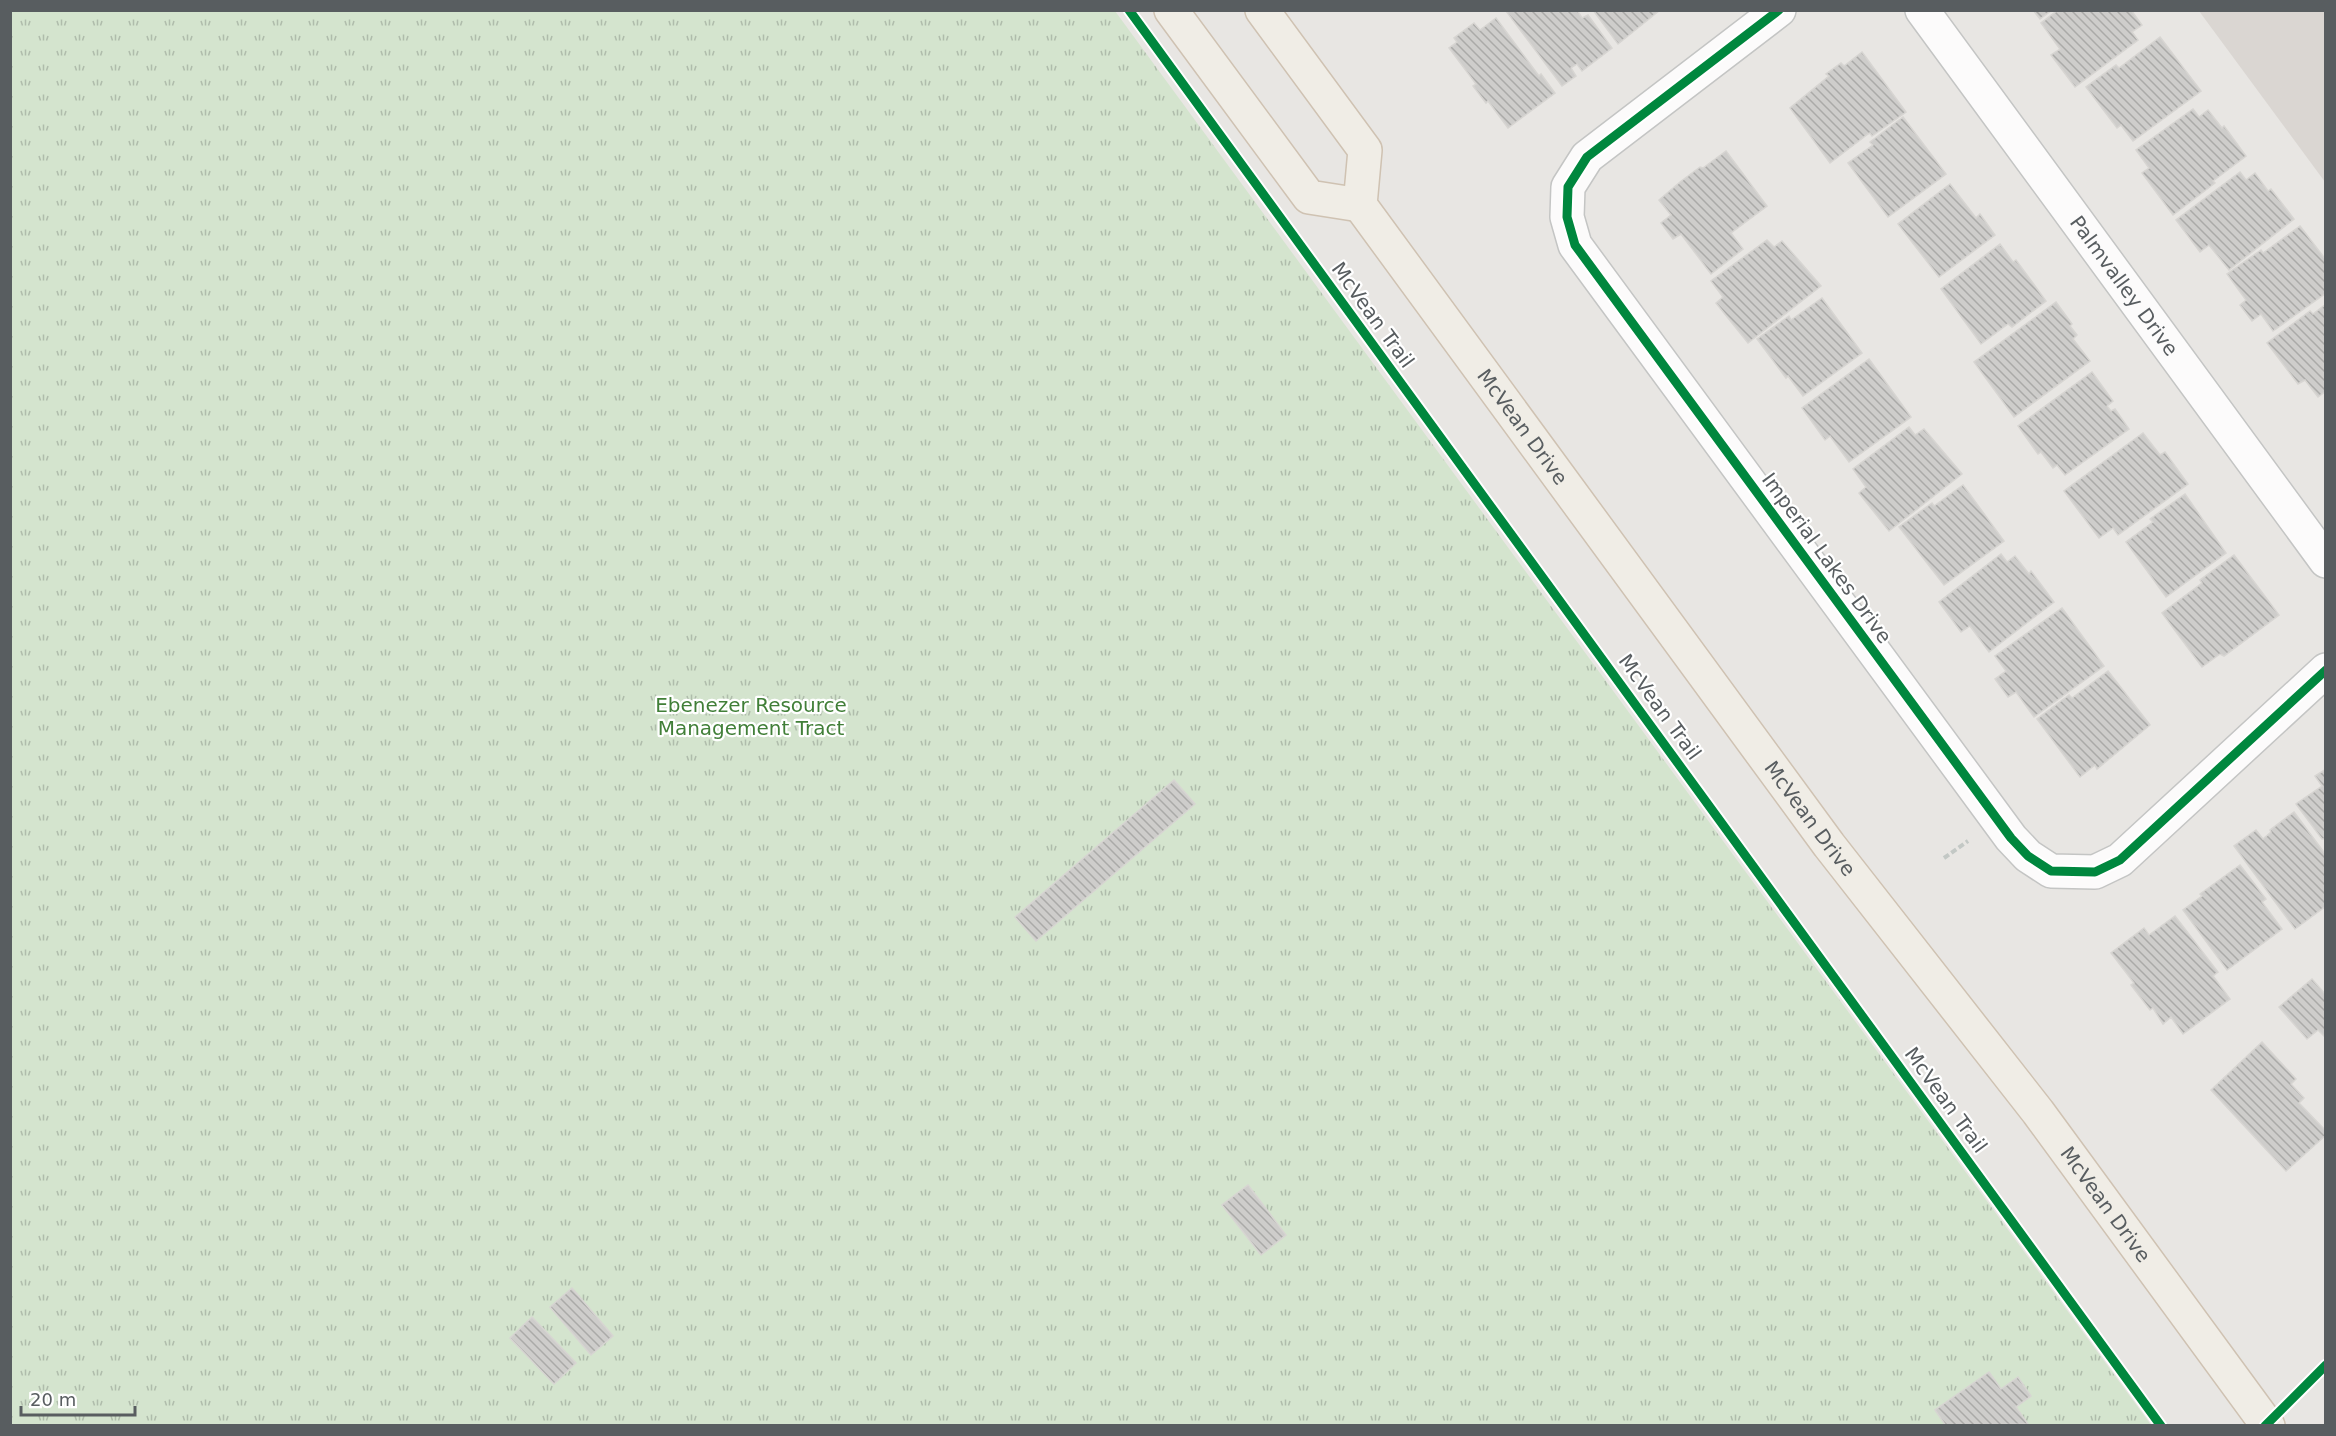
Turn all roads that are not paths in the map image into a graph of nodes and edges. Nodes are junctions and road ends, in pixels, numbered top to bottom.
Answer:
1 (1172, 10) edge
2 (1262, 10) edge
3 (1779, 10) edge
4 (1922, 10) edge
5 (1360, 205) junction
6 (2325, 561) edge
7 (2325, 670) edge
8 (2268, 1425) edge

1 - 5 main road
2 - 5 main road
3 - 7 street, Imperial Lakes Drive
4 - 6 street, Palmvalley Drive
5 - 8 main road, McVean Drive

